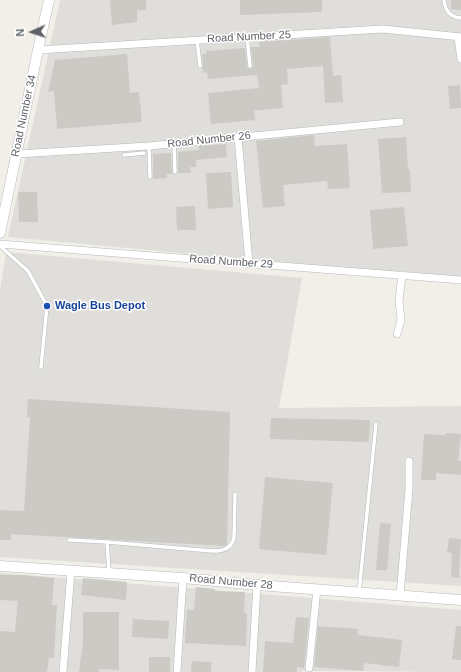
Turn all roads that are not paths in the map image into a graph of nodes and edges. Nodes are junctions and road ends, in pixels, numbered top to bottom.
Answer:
1 (50, 0) edge
2 (444, 0) edge
3 (461, 18) edge
4 (247, 37) junction
5 (460, 37) edge
6 (197, 40) junction
7 (38, 50) junction
8 (461, 59) edge
9 (200, 66) dead end
10 (250, 66) dead end
11 (400, 122) dead end
12 (238, 137) junction
13 (174, 143) junction
14 (148, 146) junction
15 (133, 151) junction
16 (144, 153) dead end
17 (17, 154) junction
18 (124, 155) dead end
19 (175, 172) dead end
20 (150, 177) dead end
21 (0, 233) edge
22 (0, 245) edge
23 (249, 263) junction
24 (402, 275) junction
25 (461, 280) edge
26 (397, 334) dead end
27 (41, 367) dead end
28 (376, 424) dead end
29 (409, 461) dead end
30 (236, 494) dead end
31 (69, 540) dead end
32 (107, 542) junction
33 (0, 566) edge
34 (71, 571) junction
35 (109, 573) junction
36 (183, 578) junction
37 (256, 585) junction
38 (317, 589) junction
39 (359, 592) junction
40 (400, 596) junction
41 (461, 600) edge
42 (309, 668) dead end
43 (63, 672) edge
44 (177, 672) edge
45 (252, 672) edge

1 - 7 street, Road Number 34
2 - 3 lane
4 - 5 street, Road Number 25
4 - 6 street, Road Number 25
4 - 10 lane
5 - 8 street
6 - 7 street, Road Number 25
6 - 9 lane
7 - 17 street, Road Number 34
11 - 12 street, Road Number 26
12 - 13 street, Road Number 26
12 - 23 street
13 - 14 street, Road Number 26
13 - 19 lane
14 - 15 street, Road Number 26
14 - 20 lane
15 - 16 lane
15 - 17 street, Road Number 26
15 - 18 lane
17 - 21 street, Road Number 34
22 - 23 street, Road Number 29
22 - 27 lane
23 - 24 street, Road Number 29
24 - 25 street, Road Number 29
24 - 26 street
28 - 39 lane
29 - 40 street
30 - 32 lane
31 - 32 lane
32 - 35 lane
33 - 34 street, Road Number 28
34 - 35 street, Road Number 28
34 - 43 street
35 - 36 street, Road Number 28
36 - 37 street, Road Number 28
36 - 44 street
37 - 38 street, Road Number 28
37 - 45 street
38 - 39 street, Road Number 28
38 - 42 street
39 - 40 street, Road Number 28
40 - 41 street, Road Number 28

